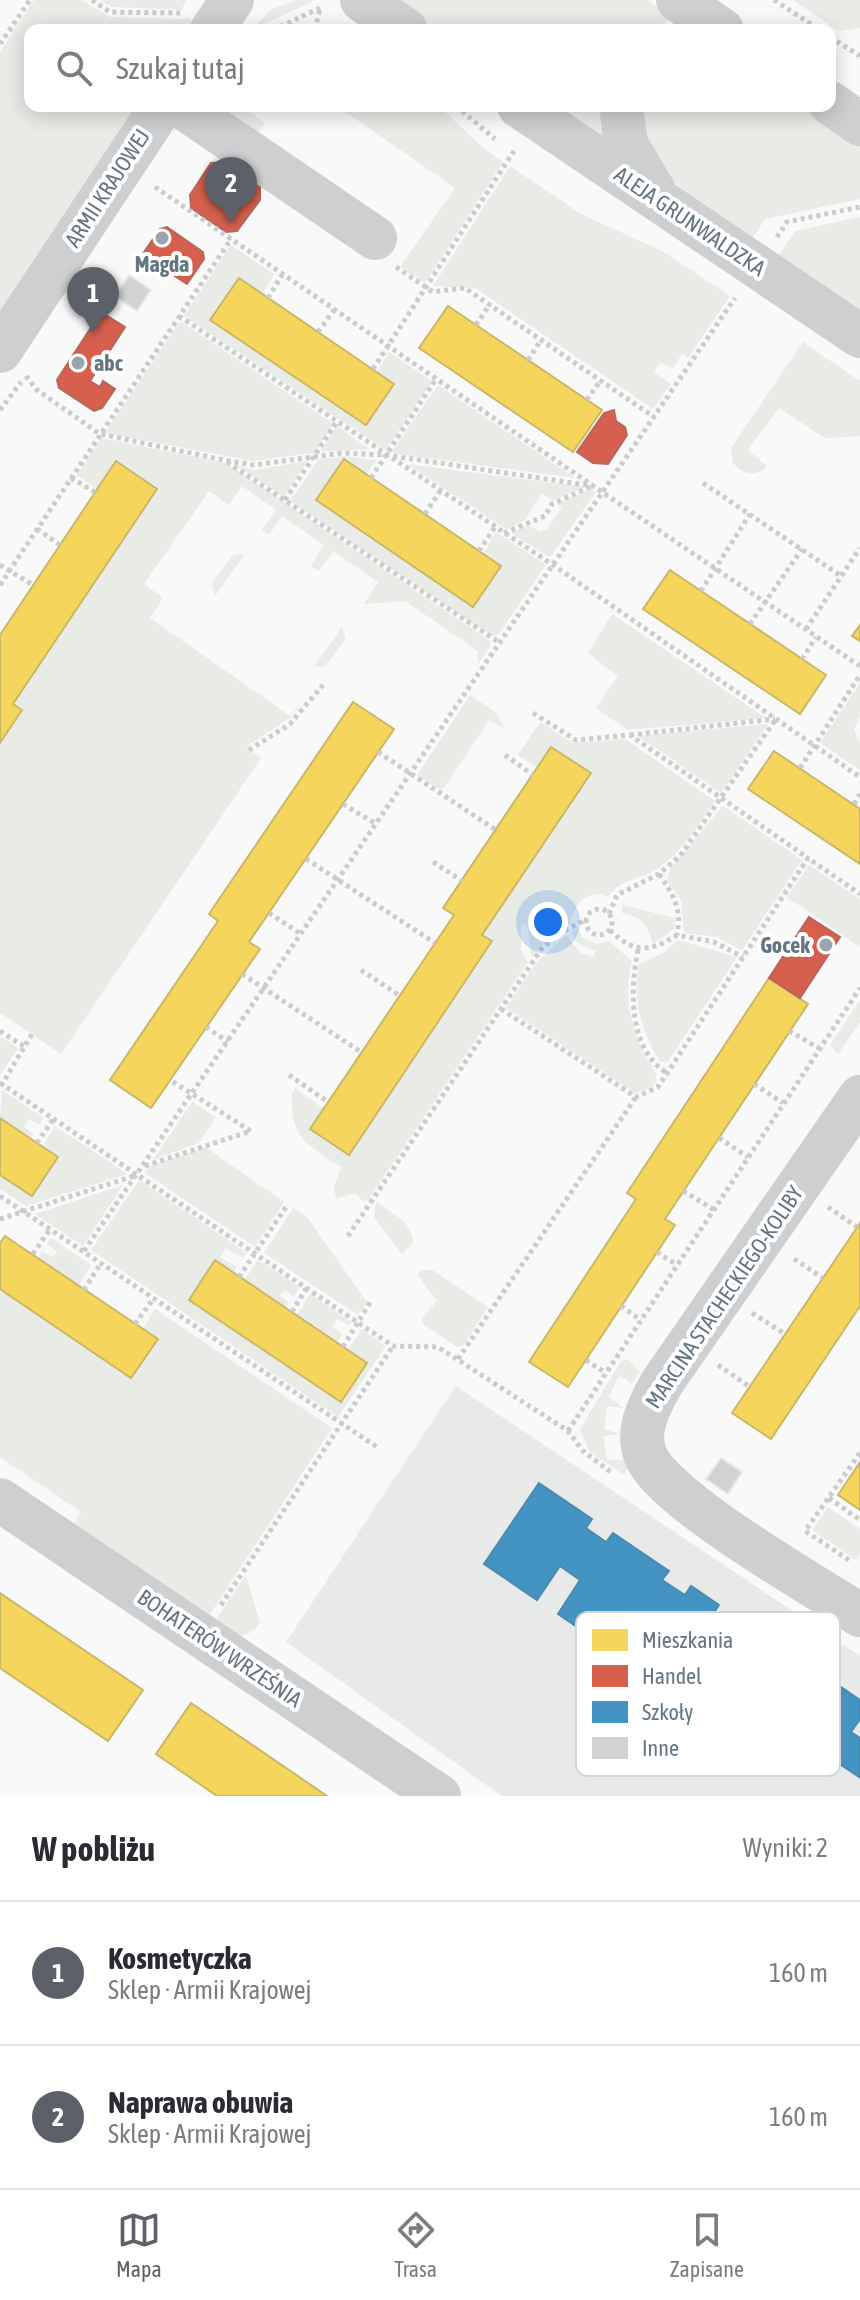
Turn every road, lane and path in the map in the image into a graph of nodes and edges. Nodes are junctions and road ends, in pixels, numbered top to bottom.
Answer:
1 (30, 0) edge
2 (92, 0) edge
3 (232, 0) edge
4 (362, 0) edge
5 (678, 0) edge
6 (774, 0) edge
7 (200, 22) edge
8 (286, 24) edge
9 (316, 24) edge
10 (397, 24) edge
11 (713, 24) edge
12 (811, 24) edge
13 (836, 41) edge
14 (0, 44) edge
15 (860, 56) edge
16 (158, 112) edge
17 (190, 112) edge
18 (528, 112) edge
19 (622, 112) edge
20 (514, 151) dead end
21 (155, 187) dead end
22 (660, 201) junction
23 (860, 207) edge
24 (375, 238) joint
25 (231, 239) junction
26 (773, 243) dead end
27 (282, 275) junction
28 (426, 288) junction
29 (741, 289) dead end
30 (268, 298) dead end
31 (490, 304) junction
32 (334, 310) junction
33 (179, 316) junction
34 (476, 325) dead end
35 (318, 332) dead end
36 (860, 336) edge
37 (541, 340) junction
38 (388, 346) junction
39 (0, 351) edge
40 (528, 360) dead end
41 (373, 369) dead end
42 (436, 379) junction
43 (600, 380) junction
44 (587, 400) dead end
45 (0, 410) edge
46 (654, 417) junction
47 (336, 423) junction
48 (100, 434) junction
49 (386, 455) junction
50 (314, 456) junction
51 (224, 460) junction
52 (71, 478) junction
53 (371, 478) dead end
54 (703, 483) dead end
55 (593, 486) junction
56 (440, 491) junction
57 (603, 491) junction
58 (95, 492) dead end
59 (285, 500) junction
60 (425, 514) dead end
61 (750, 514) junction
62 (495, 527) junction
63 (37, 529) junction
64 (504, 533) junction
65 (60, 545) dead end
66 (802, 549) junction
67 (479, 551) dead end
68 (859, 551) edge
69 (0, 565) edge
70 (553, 565) junction
71 (715, 567) junction
72 (9, 571) junction
73 (841, 576) junction
74 (0, 585) edge
75 (33, 585) dead end
76 (701, 591) dead end
77 (766, 602) junction
78 (750, 624) dead end
79 (806, 629) junction
80 (816, 637) junction
81 (500, 643) junction
82 (802, 659) dead end
83 (860, 666) edge
84 (860, 675) edge
85 (323, 685) dead end
86 (533, 713) dead end
87 (776, 719) junction
88 (630, 735) junction
89 (815, 746) junction
90 (249, 750) dead end
91 (378, 752) dead end
92 (505, 755) dead end
93 (800, 768) dead end
94 (410, 774) junction
95 (533, 775) dead end
96 (860, 777) edge
97 (860, 794) edge
98 (722, 798) junction
99 (343, 804) dead end
100 (854, 804) dead end
101 (376, 824) junction
102 (496, 830) dead end
103 (808, 858) junction
104 (306, 859) dead end
105 (433, 862) dead end
106 (659, 874) junction
107 (338, 880) junction
108 (462, 881) dead end
109 (860, 894) edge
110 (269, 913) dead end
111 (609, 914) junction
112 (586, 920) junction
113 (610, 930) junction
114 (301, 934) junction
115 (677, 935) junction
116 (435, 943) dead end
117 (638, 950) junction
118 (743, 957) junction
119 (361, 970) dead end
120 (242, 974) dead end
121 (860, 988) edge
122 (264, 990) junction
123 (400, 996) dead end
124 (501, 1009) junction
125 (206, 1027) dead end
126 (0, 1031) edge
127 (789, 1031) dead end
128 (32, 1034) dead end
129 (228, 1042) junction
130 (25, 1047) junction
131 (819, 1048) junction
132 (361, 1052) dead end
133 (667, 1073) junction
134 (289, 1075) dead end
135 (170, 1080) dead end
136 (1, 1084) edge
137 (754, 1084) dead end
138 (192, 1095) junction
139 (636, 1097) junction
140 (860, 1097) edge
141 (328, 1102) dead end
142 (783, 1103) junction
143 (54, 1118) junction
144 (719, 1138) dead end
145 (37, 1143) dead end
146 (748, 1157) junction
147 (143, 1166) junction
148 (138, 1174) junction
149 (683, 1191) dead end
150 (0, 1196) edge
151 (288, 1204) dead end
152 (713, 1209) junction
153 (26, 1213) junction
154 (0, 1219) edge
155 (50, 1229) junction
156 (348, 1236) dead end
157 (84, 1251) junction
158 (657, 1252) dead end
159 (33, 1254) dead end
160 (256, 1254) junction
161 (101, 1263) junction
162 (677, 1265) junction
163 (239, 1277) dead end
164 (307, 1287) junction
165 (84, 1290) dead end
166 (154, 1298) junction
167 (372, 1299) dead end
168 (621, 1306) dead end
169 (292, 1312) dead end
170 (641, 1320) junction
171 (358, 1322) junction
172 (135, 1324) dead end
173 (393, 1346) junction
174 (343, 1347) dead end
175 (458, 1359) junction
176 (586, 1360) dead end
177 (606, 1373) junction
178 (341, 1423) junction
179 (377, 1447) dead end
180 (860, 1453) edge
181 (829, 1498) junction
182 (0, 1500) edge
183 (860, 1520) edge
184 (860, 1567) edge
185 (860, 1615) edge
186 (201, 1635) junction
187 (439, 1796) edge

1 - 14 path
2 - 7 path
3 - 7 street
4 - 10 street
5 - 11 street
6 - 12 path
8 - 9 path
13 - 15 path
16 - 39 street, ARMII KRAJOWEJ
17 - 24 street
18 - 22 street, ALEJA GRUNWALDZKA
19 - 22 street
20 - 28 path
21 - 25 path
22 - 36 street, ALEJA GRUNWALDZKA
23 - 26 path
24 - 28 path
25 - 27 path
25 - 33 path
27 - 30 path
27 - 32 path
28 - 31 path
28 - 38 path
29 - 46 path
31 - 34 path
31 - 37 path
32 - 35 path
32 - 38 path
33 - 47 path
33 - 48 path
37 - 40 path
37 - 43 path
38 - 41 path
38 - 42 path
42 - 49 path
42 - 55 path
43 - 44 path
43 - 46 path
45 - 48 path
46 - 57 path
47 - 49 path
47 - 50 path
48 - 51 path
48 - 52 path
49 - 50 path
49 - 53 path
49 - 55 path
49 - 56 path
50 - 51 path
50 - 59 path
51 - 59 path
52 - 58 path
52 - 63 path
54 - 61 path
55 - 57 path
55 - 64 path
56 - 60 path
56 - 62 path
57 - 70 path
57 - 71 path
59 - 81 path
61 - 66 path
61 - 71 path
62 - 64 path
62 - 67 path
63 - 65 path
63 - 72 path
64 - 70 path
66 - 73 path
66 - 77 path
68 - 73 path
69 - 72 path
70 - 81 path
70 - 87 path
71 - 76 path
71 - 77 path
72 - 74 path
72 - 75 path
73 - 79 path
77 - 78 path
77 - 79 path
79 - 80 path
80 - 82 path
80 - 83 path
81 - 94 path
84 - 89 path
85 - 90 path
86 - 88 path
87 - 88 path
87 - 89 path
87 - 98 path
88 - 98 path
89 - 93 path
89 - 96 path
91 - 94 path
92 - 95 path
94 - 101 path
94 - 102 path
97 - 100 path
98 - 103 path
98 - 106 path
99 - 101 path
101 - 107 path
103 - 109 path
103 - 118 path
104 - 107 path
105 - 108 path
106 - 111 path
106 - 115 path
107 - 114 path
107 - 116 path
110 - 114 path
111 - 112 path
111 - 113 path
112 - 113 path
112 - 124 path
113 - 117 path
114 - 122 path
115 - 117 path
115 - 118 path
117 - 133 path
118 - 133 path
119 - 123 path
120 - 122 path
121 - 131 path
122 - 129 path
122 - 132 path
124 - 139 path
124 - 156 path
125 - 129 path
126 - 130 path
127 - 131 path
128 - 130 path
129 - 138 path
130 - 136 path
131 - 142 path
133 - 139 path
134 - 141 path
135 - 138 path
136 - 143 path
137 - 142 path
138 - 147 path
138 - 147 path
139 - 175 path
140 - 185 street, MARCINA STACHECKIEGO-KOLIBY
142 - 146 path
143 - 145 path
143 - 148 path
144 - 146 path
146 - 152 path
147 - 148 path
148 - 153 path
148 - 157 path
148 - 160 path
149 - 152 path
150 - 153 path
151 - 160 path
152 - 162 path
153 - 154 path
153 - 155 path
155 - 157 path
155 - 159 path
157 - 161 path
158 - 162 path
160 - 163 path
160 - 164 path
161 - 165 path
161 - 166 path
162 - 170 path
164 - 169 path
164 - 171 path
166 - 172 path
166 - 178 path
167 - 171 path
168 - 170 path
170 - 177 path
171 - 173 path
171 - 174 path
173 - 175 path
173 - 178 path
175 - 177 path
176 - 177 path
178 - 179 path
178 - 186 path
180 - 181 path
181 - 183 path
181 - 184 path
182 - 186 street, BOHATERÓW WRZEŚNIA
186 - 187 street, BOHATERÓW WRZEŚNIA

